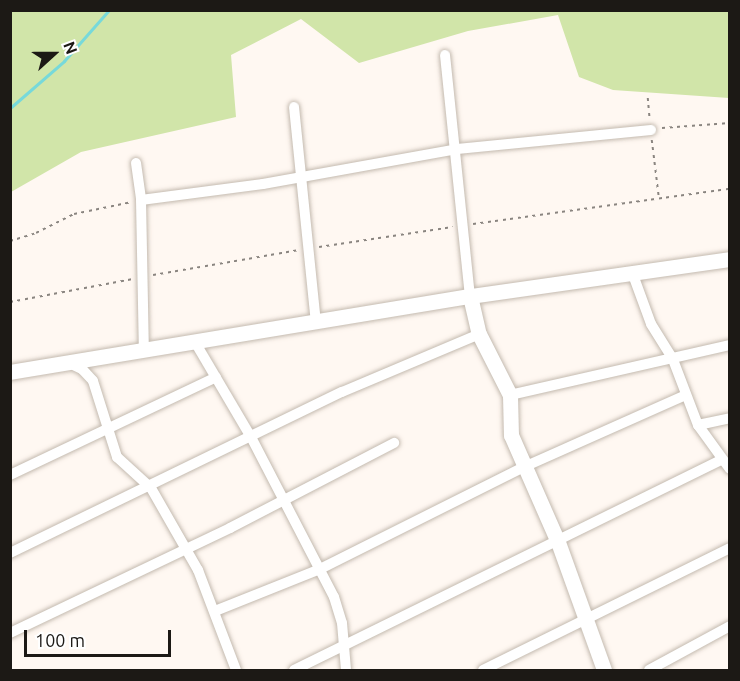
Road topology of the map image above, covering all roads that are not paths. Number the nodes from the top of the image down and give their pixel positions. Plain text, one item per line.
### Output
1 (445, 55) dead end
2 (294, 107) dead end
3 (651, 130) road end
4 (457, 149) junction
5 (136, 163) dead end
6 (299, 177) junction
7 (141, 200) junction
8 (729, 259) edge
9 (632, 272) junction
10 (470, 296) junction
11 (316, 324) junction
12 (479, 334) junction
13 (195, 342) junction
14 (729, 345) edge
15 (144, 350) junction
16 (672, 357) junction
17 (68, 362) junction
18 (10, 372) edge
19 (216, 377) junction
20 (510, 395) junction
21 (686, 395) junction
22 (729, 418) edge
23 (698, 425) junction
24 (106, 431) junction
25 (251, 437) junction
26 (394, 443) dead end
27 (722, 459) junction
28 (524, 467) junction
29 (729, 469) edge
30 (10, 475) edge
31 (151, 488) junction
32 (282, 500) junction
33 (558, 542) junction
34 (729, 548) edge
35 (186, 549) junction
36 (10, 553) edge
37 (320, 569) junction
38 (215, 611) junction
39 (583, 620) junction
40 (729, 626) edge
41 (10, 633) edge
42 (343, 647) junction
43 (236, 670) edge
44 (294, 670) edge
45 (346, 670) edge
46 (483, 670) edge
47 (604, 670) edge
48 (649, 670) edge

1 - 4 street
2 - 6 street
3 - 4 street
4 - 6 street
4 - 10 street
5 - 7 street
6 - 7 street
6 - 11 street
7 - 15 street
8 - 9 street
9 - 10 street
9 - 16 street
10 - 11 street
10 - 12 street
11 - 13 street
12 - 20 street
12 - 25 street
13 - 15 street
13 - 19 street
14 - 16 street
15 - 17 street
16 - 20 street
16 - 21 street
17 - 18 street
17 - 24 street
19 - 24 street
19 - 25 street
20 - 28 street
21 - 23 street
21 - 28 street
22 - 23 street
23 - 27 street
24 - 30 street
24 - 31 street
25 - 31 street
25 - 32 street
26 - 32 street
27 - 29 street
27 - 33 street
28 - 33 street
28 - 37 street
31 - 35 street
31 - 36 street
32 - 35 street
32 - 37 street
33 - 39 street
33 - 42 street
34 - 39 street
35 - 38 street
35 - 41 street
37 - 38 street
37 - 42 street
38 - 43 street
39 - 46 street
39 - 47 street
40 - 48 street
42 - 44 street
42 - 45 street

